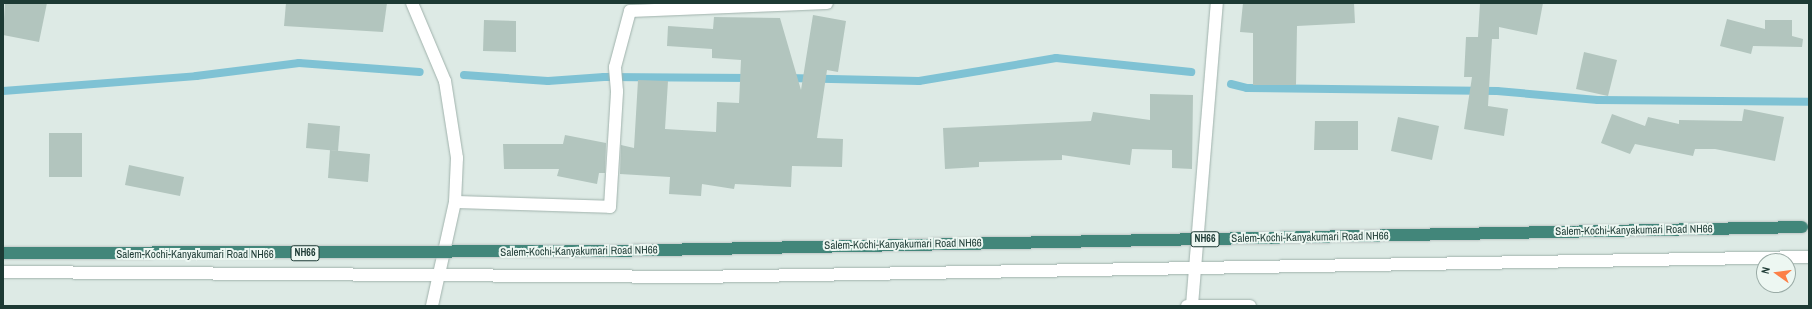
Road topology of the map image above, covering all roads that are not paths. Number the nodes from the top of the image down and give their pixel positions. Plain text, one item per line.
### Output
1 (412, 3) edge
2 (827, 3) edge
3 (1217, 3) edge
4 (455, 202) junction
5 (1802, 226) dead end
6 (3, 253) edge
7 (1809, 257) edge
8 (1195, 268) junction
9 (3, 272) edge
10 (438, 277) junction
11 (1189, 305) edge
12 (432, 306) edge
13 (1250, 306) edge

1 - 4 main road
2 - 4 main road
3 - 8 main road
4 - 10 main road
5 - 6 highway, Salem-Kochi-Kanyakumari Road NH66 / NH66, bridge
7 - 8 main road
8 - 10 main road
8 - 11 main road
9 - 10 main road
10 - 12 main road
11 - 13 main road

